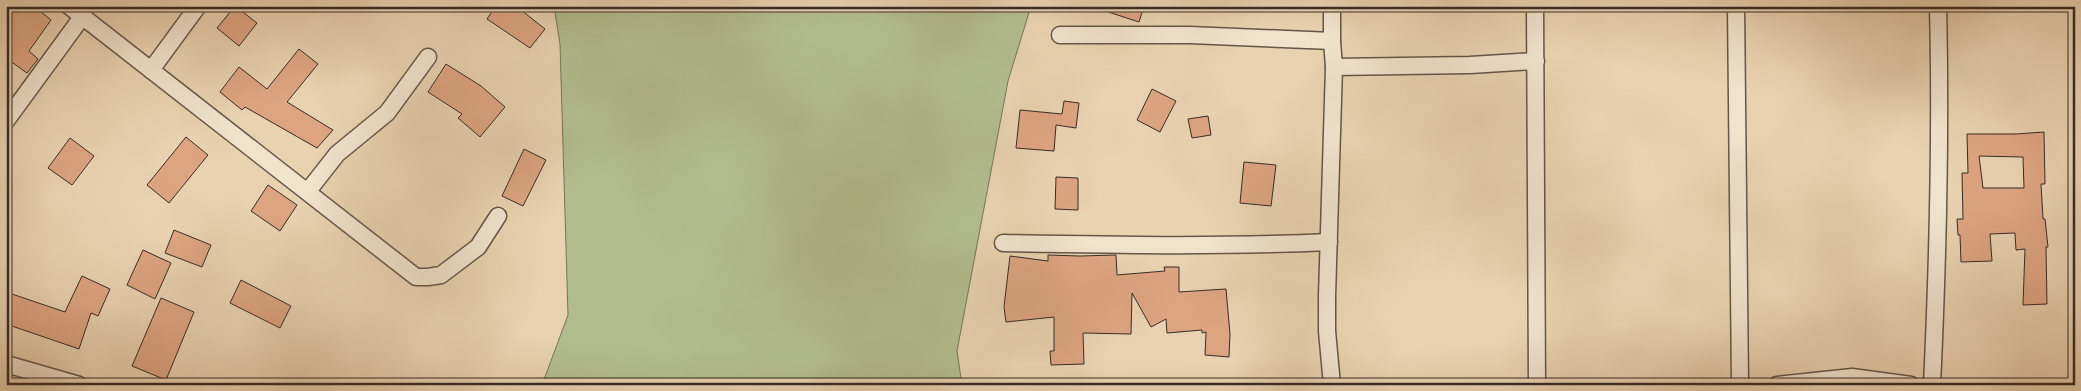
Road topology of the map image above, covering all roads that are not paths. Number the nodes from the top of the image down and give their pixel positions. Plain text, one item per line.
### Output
1 (69, 6) edge
2 (198, 6) edge
3 (1332, 6) edge
4 (1535, 6) edge
5 (1736, 6) edge
6 (1938, 6) edge
7 (82, 17) junction
8 (1060, 35) dead end
9 (1332, 41) junction
10 (428, 57) dead end
11 (1536, 61) junction
12 (1334, 67) junction
13 (151, 70) junction
14 (6, 121) edge
15 (308, 191) junction
16 (498, 216) dead end
17 (1328, 242) junction
18 (1003, 243) dead end
19 (6, 364) edge
20 (79, 385) edge
21 (1332, 385) edge
22 (1537, 385) edge
23 (1740, 385) edge
24 (1777, 385) edge
25 (1911, 385) edge
26 (1932, 385) edge

1 - 7 street
2 - 13 street
3 - 9 street
4 - 11 street
5 - 23 street
6 - 26 street
7 - 13 street
7 - 14 street
8 - 9 street
9 - 12 street
10 - 15 street
11 - 12 street
11 - 22 street
12 - 17 street
13 - 15 street
15 - 16 street
17 - 18 street
17 - 21 street
19 - 20 street
24 - 25 street

